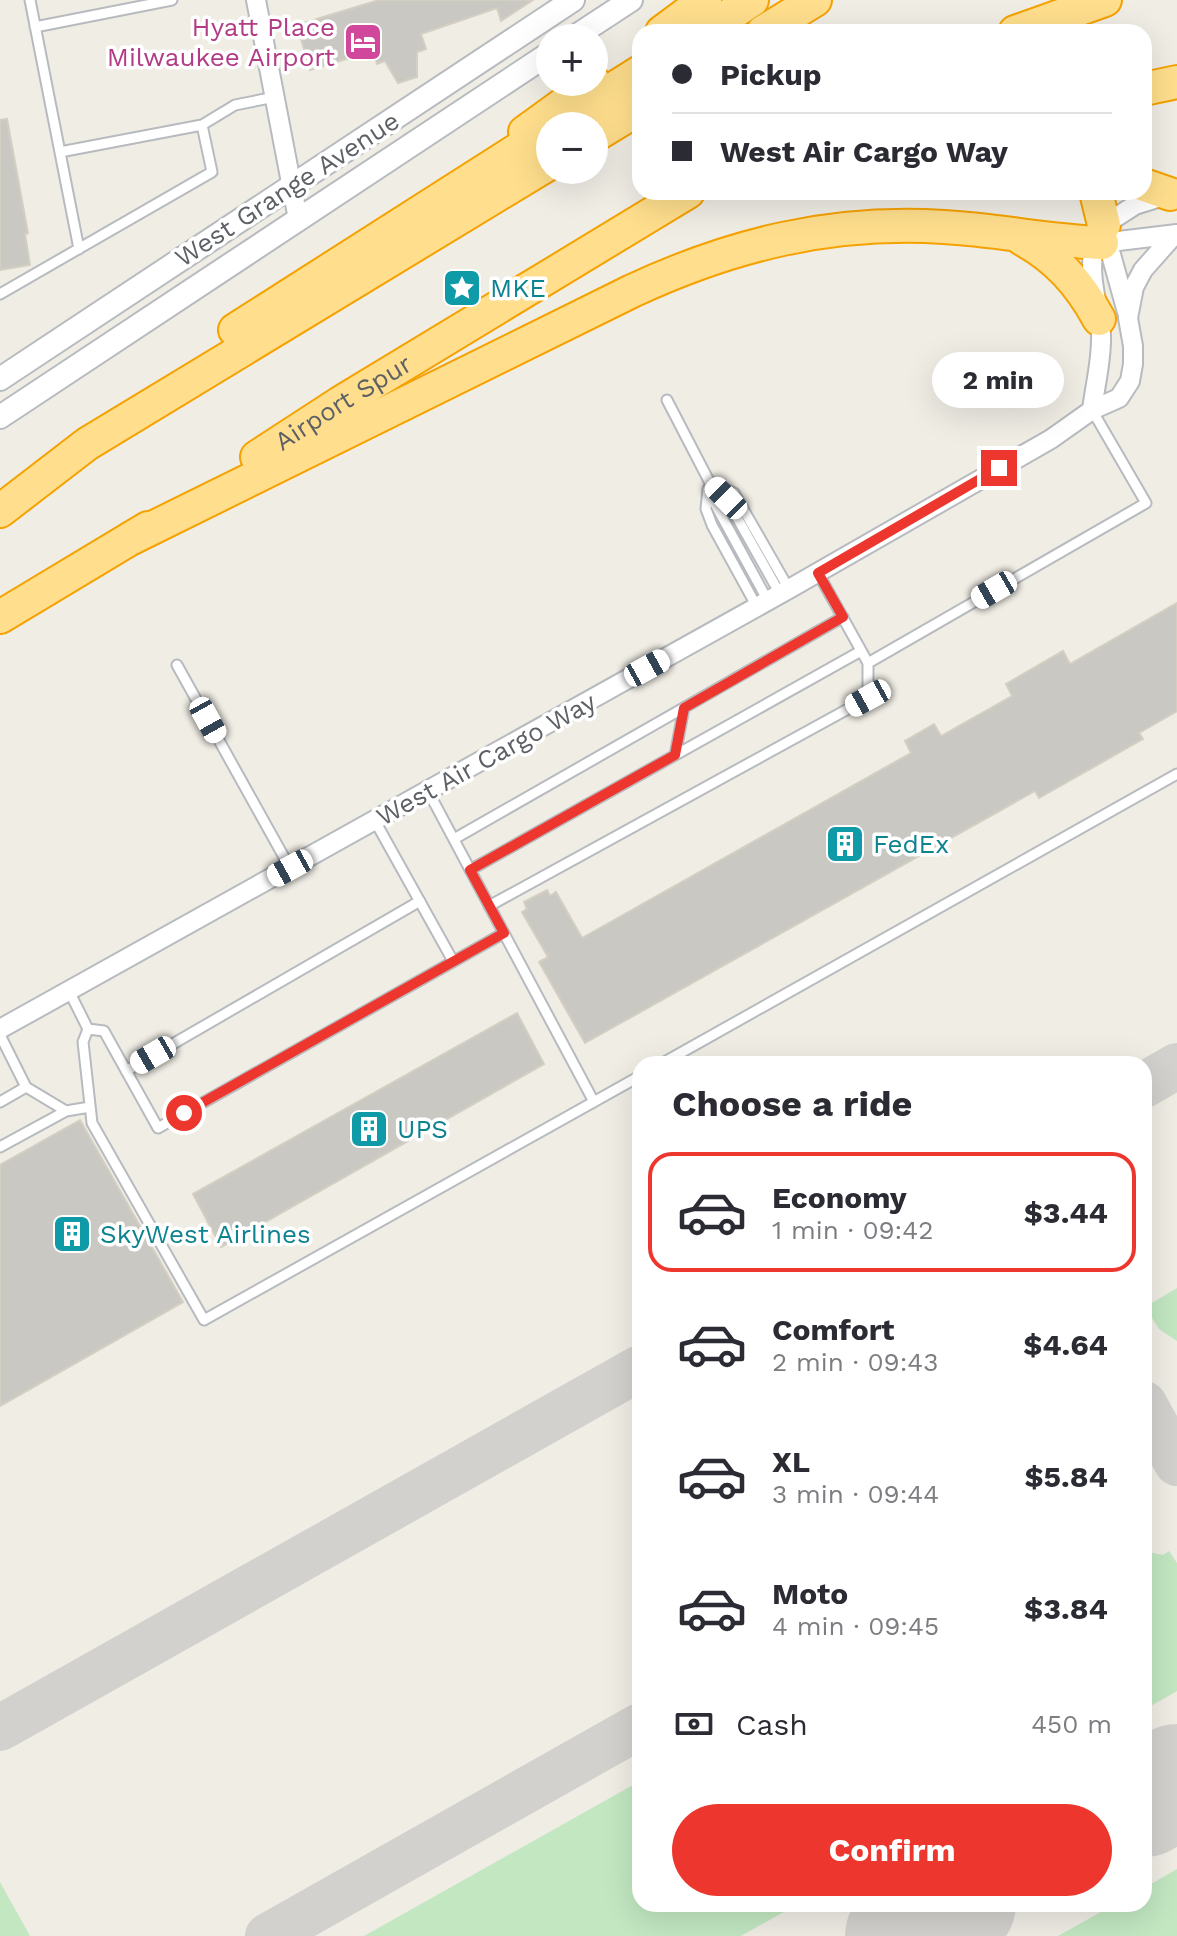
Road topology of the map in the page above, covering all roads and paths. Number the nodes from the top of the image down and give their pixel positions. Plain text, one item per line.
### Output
1 (30, 0) edge
2 (172, 0) edge
3 (256, 0) edge
4 (573, 0) edge
5 (631, 0) edge
6 (705, 0) edge
7 (752, 0) edge
8 (815, 0) edge
9 (1105, 0) edge
10 (594, 24) edge
11 (673, 24) edge
12 (716, 24) edge
13 (776, 24) edge
14 (1038, 24) edge
15 (35, 27) junction
16 (632, 54) edge
17 (536, 62) edge
18 (608, 72) edge
19 (632, 77) edge
20 (1177, 82) edge
21 (1152, 87) edge
22 (575, 96) edge
23 (275, 97) junction
24 (576, 112) edge
25 (632, 113) edge
26 (202, 125) junction
27 (608, 127) edge
28 (536, 137) edge
29 (60, 152) junction
30 (536, 171) edge
31 (477, 174) junction
32 (292, 186) junction
33 (675, 200) edge
34 (1097, 200) edge
35 (1145, 200) edge
36 (298, 219) junction
37 (1011, 234) junction
38 (1103, 234) junction
39 (1176, 234) edge
40 (79, 249) junction
41 (180, 259) junction
42 (197, 286) junction
43 (0, 294) edge
44 (1114, 319) junction
45 (0, 379) edge
46 (667, 400) dead end
47 (1092, 410) junction
48 (0, 417) edge
49 (87, 444) junction
50 (709, 481) junction
51 (0, 511) edge
52 (132, 538) junction
53 (818, 573) junction
54 (773, 598) junction
55 (0, 617) edge
56 (843, 617) junction
57 (861, 651) junction
58 (868, 663) junction
59 (177, 665) dead end
60 (684, 708) junction
61 (675, 755) junction
62 (1177, 774) edge
63 (428, 791) junction
64 (375, 821) junction
65 (454, 839) junction
66 (290, 868) junction
67 (470, 870) junction
68 (420, 901) junction
69 (489, 906) junction
70 (504, 933) junction
71 (453, 961) junction
72 (69, 991) junction
73 (88, 1029) junction
74 (0, 1032) edge
75 (675, 1056) edge
76 (126, 1071) junction
77 (632, 1081) edge
78 (26, 1087) junction
79 (0, 1102) edge
80 (594, 1102) junction
81 (90, 1107) junction
82 (66, 1111) junction
83 (0, 1147) edge

1 - 15 lane
2 - 15 lane
3 - 23 street
4 - 32 street, West Grange Avenue
5 - 10 street
6 - 11 highway
7 - 12 highway
8 - 13 highway
9 - 14 highway
15 - 29 lane
16 - 18 highway
17 - 36 street, West Grange Avenue
19 - 24 highway
20 - 21 highway
22 - 31 highway
23 - 26 lane
23 - 32 street
25 - 27 highway
26 - 29 lane
26 - 40 lane
28 - 31 highway
29 - 40 lane
30 - 49 highway
31 - 49 highway
32 - 36 street
32 - 41 street, West Grange Avenue
33 - 52 highway, Airport Spur
34 - 38 highway
35 - 38 street
36 - 42 street, West Grange Avenue
37 - 38 highway
37 - 44 highway
37 - 52 highway
38 - 39 street
38 - 44 street
38 - 44 street, West Air Cargo Way
39 - 44 street, West Air Cargo Way
40 - 43 lane
41 - 42 street
41 - 45 street, West Grange Avenue
42 - 48 street, West Grange Avenue
44 - 47 street, West Air Cargo Way
44 - 47 street, West Air Cargo Way
46 - 50 lane
47 - 53 street, West Air Cargo Way
47 - 58 lane
49 - 51 highway
50 - 54 lane
50 - 54 lane
52 - 55 highway, Airport Spur
53 - 54 street, West Air Cargo Way
53 - 56 lane
54 - 63 street, West Air Cargo Way
56 - 57 lane
56 - 60 lane
57 - 58 lane
57 - 61 lane
58 - 69 lane
59 - 66 lane
60 - 61 lane
60 - 65 lane
61 - 67 lane
62 - 75 lane
63 - 64 street, West Air Cargo Way
63 - 65 lane
64 - 66 street, West Air Cargo Way
64 - 68 lane
65 - 67 lane
66 - 72 street, West Air Cargo Way
67 - 69 lane
68 - 71 lane
68 - 76 lane
69 - 70 lane
70 - 71 lane
70 - 80 lane
71 - 76 lane
72 - 73 lane
72 - 74 street, West Air Cargo Way
73 - 76 lane
73 - 81 lane
74 - 78 lane
77 - 80 lane
78 - 79 lane
78 - 82 lane
80 - 81 lane
81 - 82 lane
82 - 83 lane

